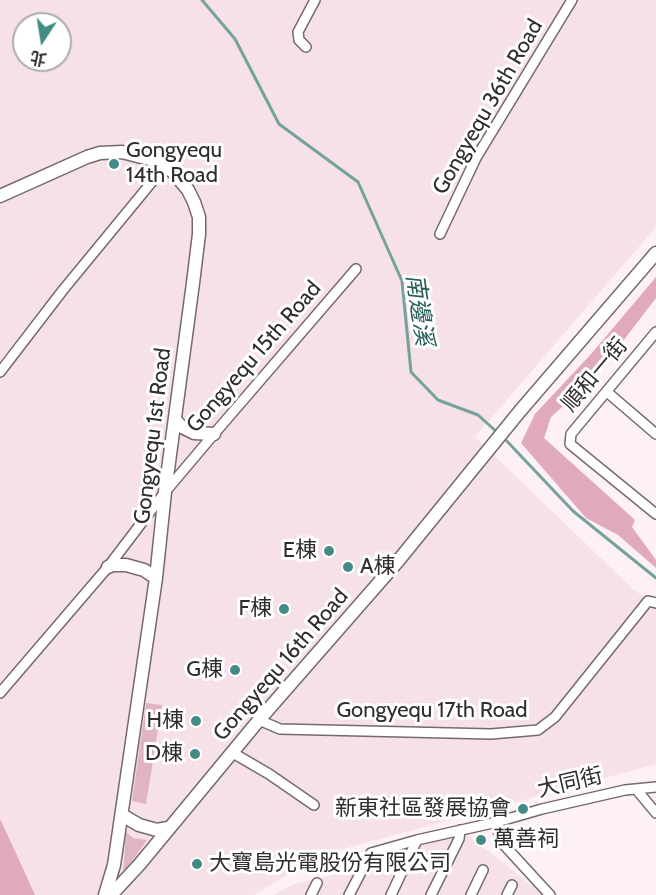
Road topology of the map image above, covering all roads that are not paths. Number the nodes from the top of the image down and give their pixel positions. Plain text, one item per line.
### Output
1 (315, 0) edge
2 (572, 0) edge
3 (306, 47) dead end
4 (165, 166) junction
5 (0, 196) edge
6 (440, 234) dead end
7 (656, 253) edge
8 (356, 269) dead end
9 (656, 333) edge
10 (0, 372) edge
11 (607, 392) junction
12 (175, 420) junction
13 (214, 434) junction
14 (656, 434) edge
15 (165, 492) junction
16 (656, 514) edge
17 (108, 567) junction
18 (156, 578) junction
19 (656, 603) edge
20 (0, 693) edge
21 (259, 720) junction
22 (233, 753) junction
23 (656, 787) edge
24 (636, 789) junction
25 (314, 805) dead end
26 (656, 813) edge
27 (122, 815) junction
28 (497, 822) junction
29 (168, 828) junction
30 (460, 830) junction
31 (417, 840) junction
32 (483, 870) dead end
33 (316, 883) dead end
34 (512, 885) dead end
35 (105, 895) edge
36 (111, 895) edge
37 (311, 895) edge
38 (349, 895) edge
39 (392, 895) edge
40 (431, 895) edge
41 (471, 895) edge
42 (507, 895) edge
43 (550, 895) edge

1 - 3 street
2 - 6 street, Gongyequ 36th Road
4 - 5 street, Gongyequ 1st Road
4 - 10 street
4 - 12 street, Gongyequ 1st Road
7 - 21 street, Gongyequ 16th Road
8 - 13 street, Gongyequ 15th Road
9 - 11 street, 順和一街
11 - 14 street
11 - 16 street, 順和一街
12 - 13 street
12 - 15 street, Gongyequ 1st Road
13 - 15 street, Gongyequ 15th Road
15 - 17 street, Gongyequ 15th Road
15 - 18 street, Gongyequ 1st Road
17 - 18 street
17 - 20 street, Gongyequ 15th Road
18 - 27 street, Gongyequ 1st Road
19 - 21 street, Gongyequ 17th Road
21 - 22 street, Gongyequ 16th Road
22 - 25 street
22 - 29 street, Gongyequ 16th Road
23 - 24 street, 大同街
24 - 26 street
24 - 28 street, 大同街
27 - 29 street
27 - 35 street, Gongyequ 1st Road
28 - 30 street, 大同街
28 - 43 street
29 - 36 street, Gongyequ 16th Road
30 - 31 street, 大同街
30 - 40 street
31 - 38 street, 大同街
31 - 39 street
32 - 41 street
33 - 37 street
34 - 42 street

